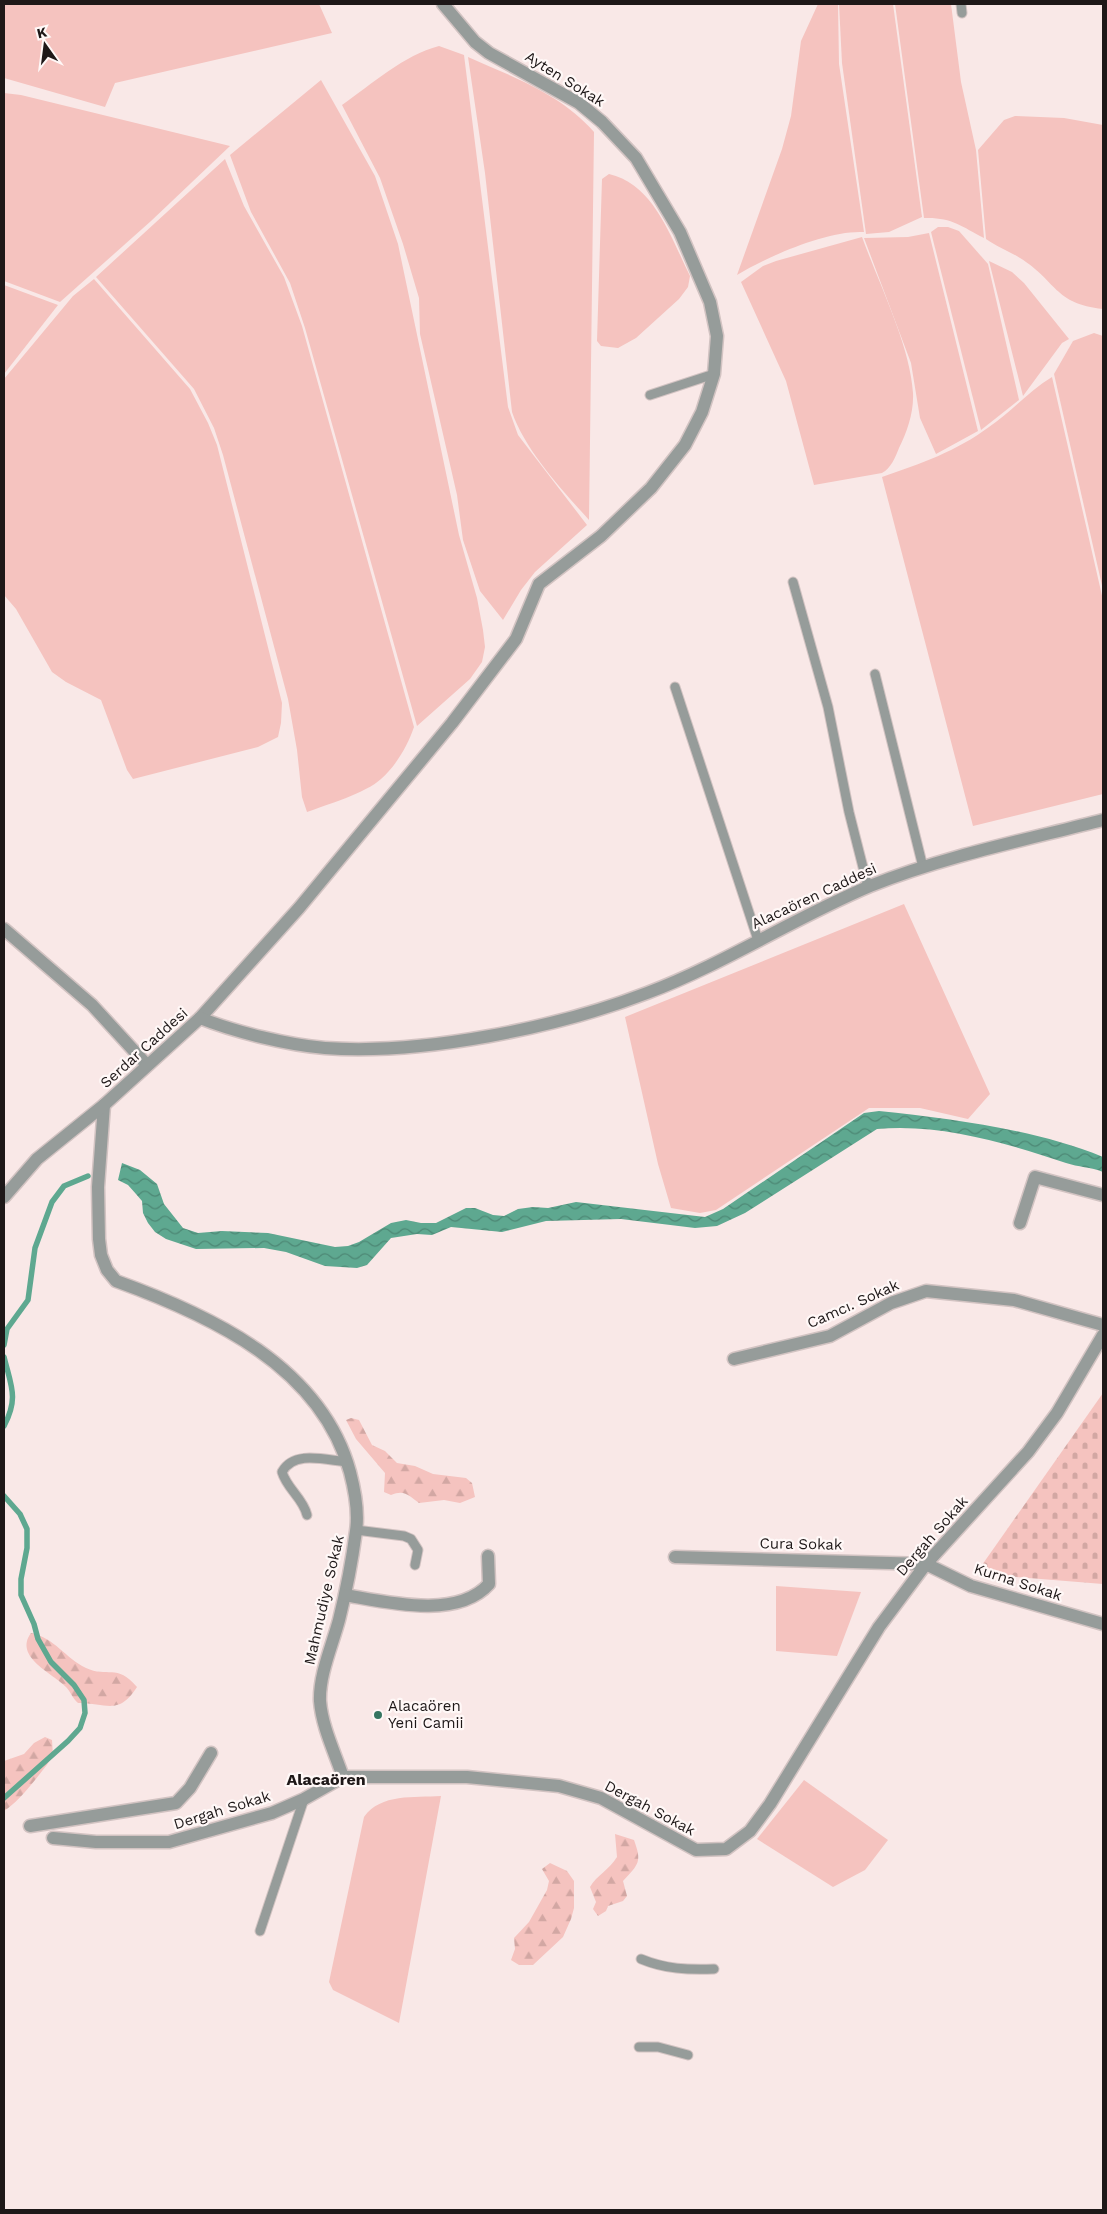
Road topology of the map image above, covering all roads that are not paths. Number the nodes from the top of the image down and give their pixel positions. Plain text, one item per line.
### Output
1 (444, 4) edge
2 (714, 374) junction
3 (650, 394) dead end
4 (793, 582) dead end
5 (875, 674) dead end
6 (675, 687) dead end
7 (1103, 820) edge
8 (923, 867) junction
9 (868, 887) junction
10 (4, 929) edge
11 (758, 940) junction
12 (200, 1018) junction
13 (546, 1024) joint
14 (147, 1065) junction
15 (104, 1105) junction
16 (1103, 1195) edge
17 (4, 1196) edge
18 (1020, 1223) dead end
19 (1103, 1325) edge
20 (1103, 1335) edge
21 (734, 1359) dead end
22 (347, 1462) junction
23 (306, 1515) dead end
24 (356, 1530) junction
25 (488, 1556) dead end
26 (675, 1557) dead end
27 (926, 1564) junction
28 (415, 1565) dead end
29 (344, 1595) junction
30 (1103, 1624) edge
31 (211, 1754) dead end
32 (343, 1777) junction
33 (304, 1799) junction
34 (30, 1826) dead end
35 (53, 1838) dead end
36 (260, 1931) dead end
37 (642, 1959) dead end
38 (714, 1969) dead end
39 (639, 2047) dead end
40 (688, 2055) dead end

1 - 2 street, Ayten Sokak
2 - 3 lane
2 - 12 street, Ayten Sokak
4 - 9 lane
5 - 8 lane
6 - 11 lane
7 - 8 street, Alacaören Caddesi
8 - 9 street, Alacaören Caddesi
9 - 11 street, Alacaören Caddesi
10 - 14 street
11 - 13 street, Alacaören Caddesi
12 - 13 street, Serdar Caddesi
12 - 14 street, Serdar Caddesi
14 - 15 street, Serdar Caddesi
15 - 17 street, Serdar Caddesi
15 - 22 street, Mahmudiye Sokak
16 - 18 street
19 - 21 street, Camcı. Sokak
20 - 27 street, Dergah Sokak
22 - 23 lane
22 - 24 street, Mahmudiye Sokak
24 - 28 lane
24 - 29 street, Mahmudiye Sokak
25 - 29 street
26 - 27 street, Cura Sokak
27 - 30 street, Kurna Sokak
27 - 32 street, Dergah Sokak
29 - 32 street, Mahmudiye Sokak
31 - 34 street
32 - 33 street, Dergah Sokak
33 - 35 street, Dergah Sokak
33 - 36 lane
37 - 38 lane
39 - 40 lane

